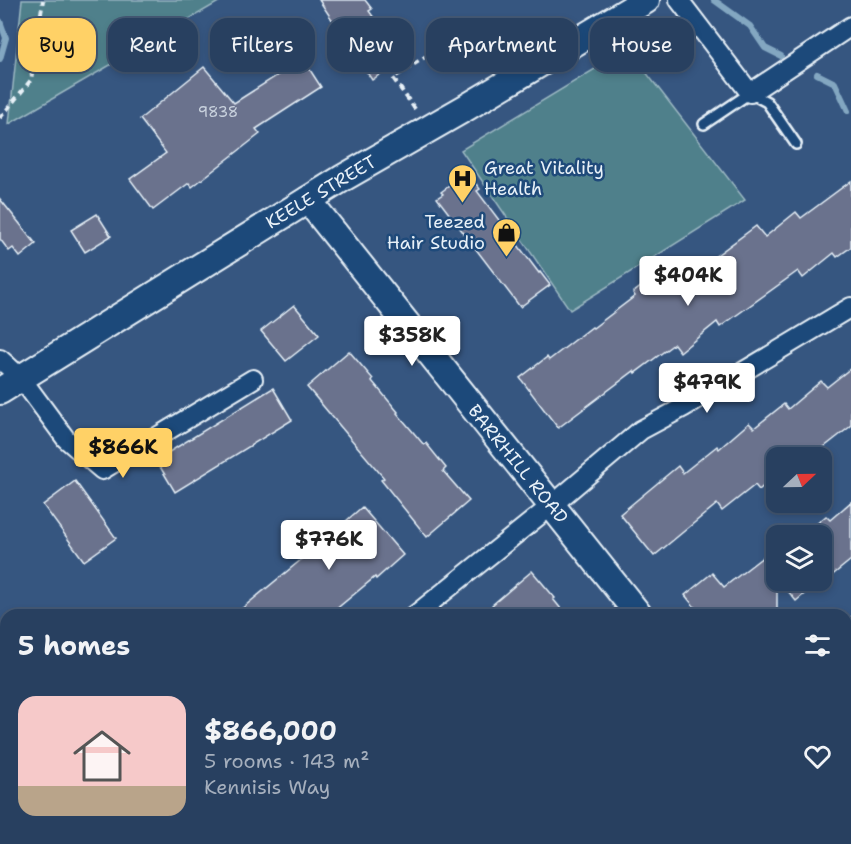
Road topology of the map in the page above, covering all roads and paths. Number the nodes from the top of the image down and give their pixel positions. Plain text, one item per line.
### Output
1 (43, 0) edge
2 (646, 0) edge
3 (679, 0) edge
4 (851, 26) edge
5 (426, 56) edge
6 (750, 93) junction
7 (415, 109) dead end
8 (0, 118) edge
9 (705, 124) dead end
10 (796, 144) dead end
11 (308, 200) junction
12 (851, 307) edge
13 (0, 359) edge
14 (253, 379) dead end
15 (10, 384) edge
16 (551, 506) junction
17 (422, 609) edge
18 (634, 609) edge

1 - 8 path
2 - 11 main road, KEELE STREET
3 - 6 street
4 - 6 street
5 - 7 path
6 - 9 lane
6 - 10 lane
11 - 15 main road, KEELE STREET
11 - 16 main road, BARRHILL ROAD
12 - 16 street
13 - 15 street
14 - 15 street
16 - 17 street
16 - 18 main road, BARRHILL ROAD

